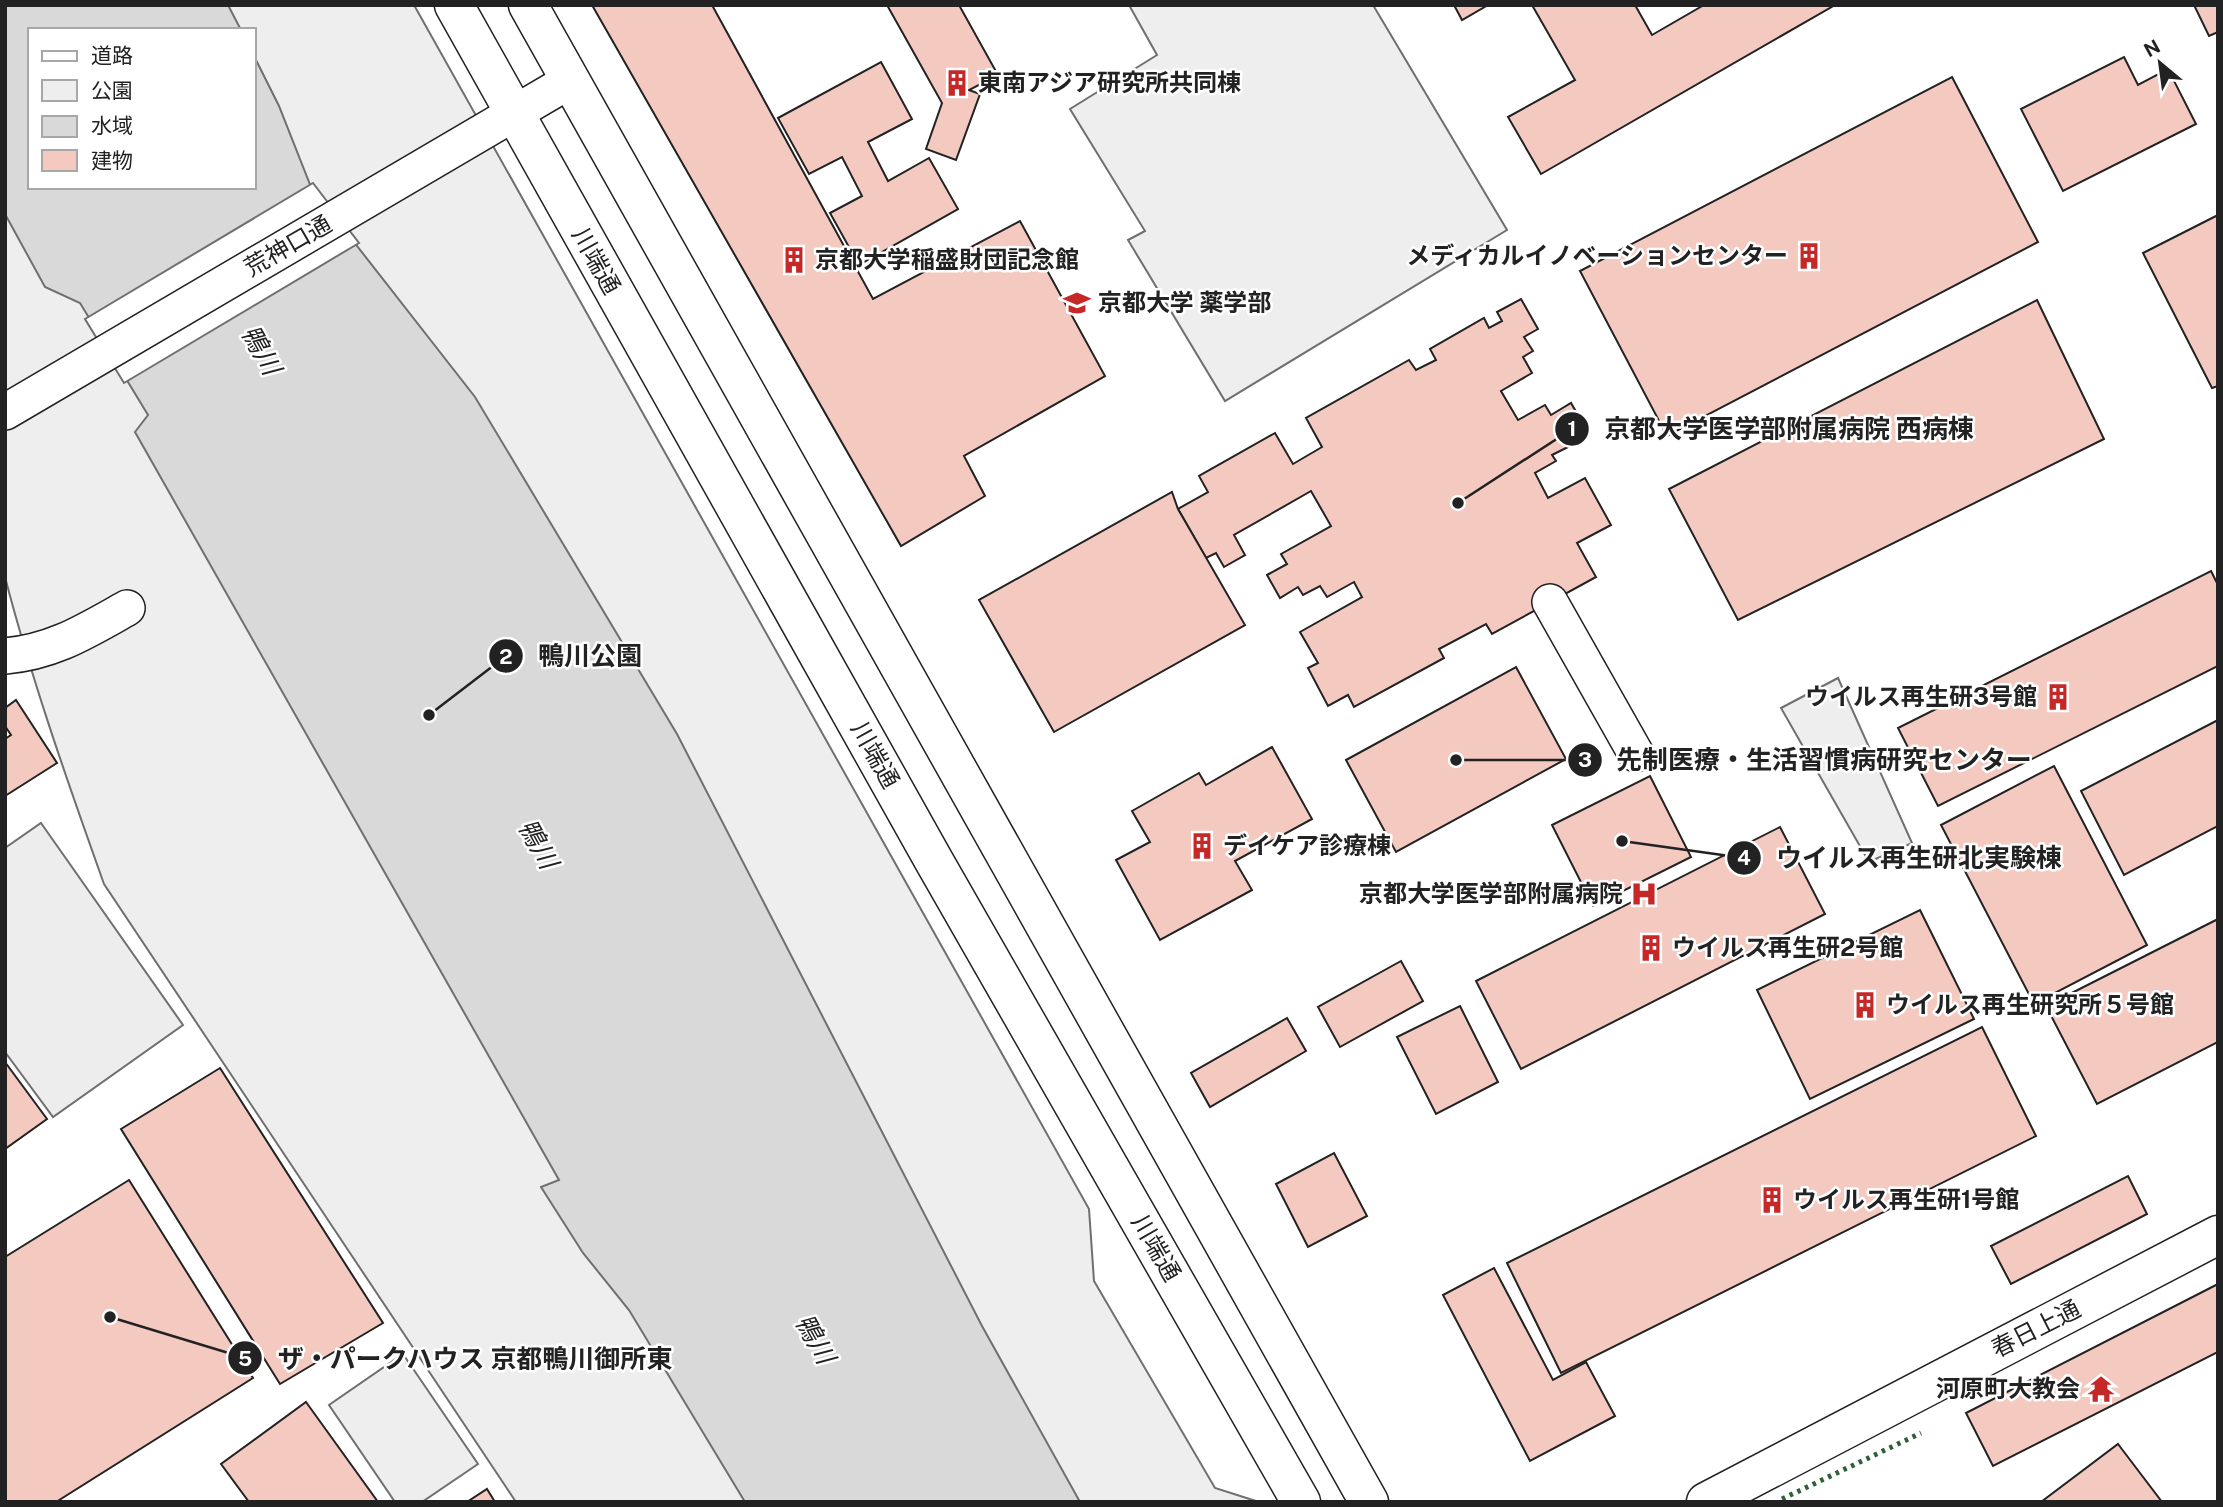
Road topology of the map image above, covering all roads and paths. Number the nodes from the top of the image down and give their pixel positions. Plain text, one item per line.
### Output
1 (454, 5) edge
2 (528, 5) edge
3 (571, 80) junction
4 (515, 114) junction
5 (5, 412) edge
6 (1550, 601) dead end
7 (127, 608) dead end
8 (5, 656) edge
9 (1636, 754) dead end
10 (2218, 1235) edge
11 (1301, 1502) edge
12 (1369, 1502) edge
13 (1706, 1502) edge

1 - 4 street, 川端通
2 - 3 street
3 - 4 street, 荒神口通
3 - 12 street
4 - 5 street, 荒神口通
4 - 11 street, 川端通
6 - 9 street
7 - 8 street
10 - 13 street, 春日上通

